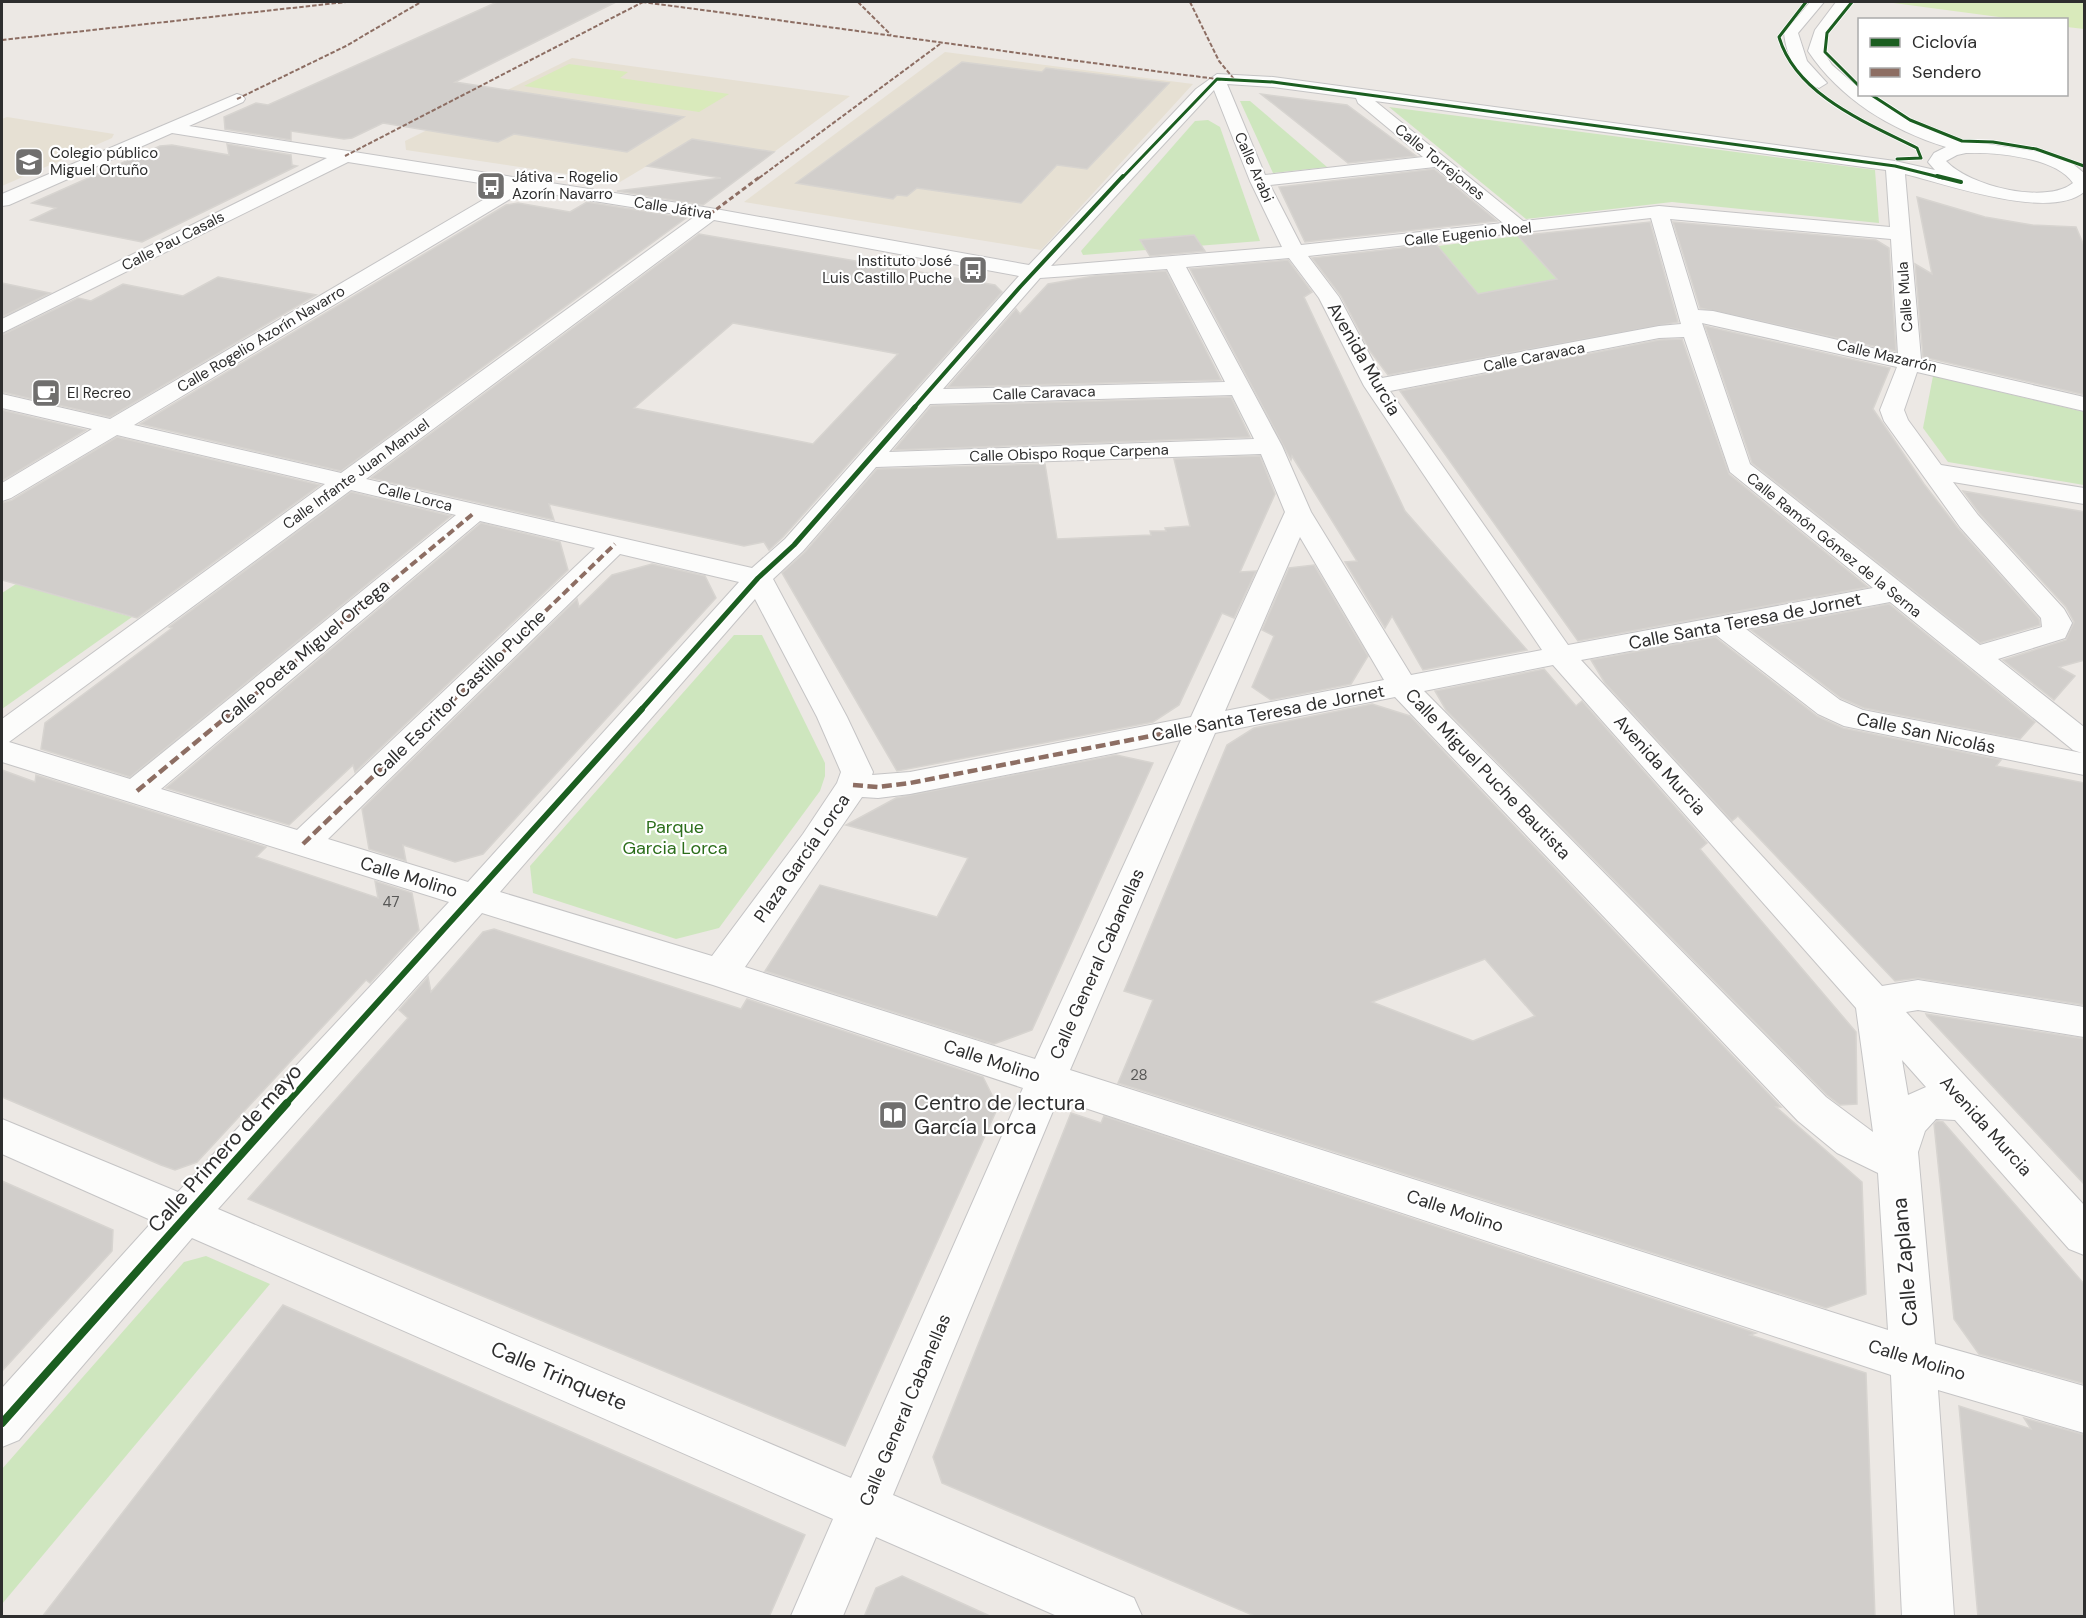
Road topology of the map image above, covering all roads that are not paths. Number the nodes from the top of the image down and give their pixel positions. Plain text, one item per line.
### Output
1 (1816, 2) edge
2 (1843, 2) edge
3 (1217, 79) junction
4 (1365, 95) junction
5 (1858, 96) edge
6 (1858, 96) edge
7 (237, 99) dead end
8 (170, 128) junction
9 (1969, 148) junction
10 (345, 156) junction
11 (1940, 158) junction
12 (1439, 161) junction
13 (1895, 166) junction
14 (1259, 182) junction
15 (1961, 182) junction
16 (521, 184) junction
17 (2056, 196) junction
18 (2, 201) edge
19 (2079, 210) dead end
20 (1659, 212) junction
21 (710, 214) junction
22 (1520, 228) junction
23 (1901, 234) junction
24 (1294, 252) junction
25 (1174, 262) junction
26 (1034, 272) junction
27 (1691, 323) junction
28 (2, 327) edge
29 (1910, 361) junction
30 (1375, 386) junction
31 (1239, 388) junction
32 (922, 397) junction
33 (2, 401) edge
34 (2085, 404) edge
35 (113, 427) junction
36 (1270, 446) junction
37 (868, 460) junction
38 (1933, 471) junction
39 (347, 480) junction
40 (2, 493) edge
41 (2085, 496) edge
42 (1298, 512) junction
43 (474, 513) junction
44 (615, 544) junction
45 (758, 578) junction
46 (1894, 593) junction
47 (1723, 626) junction
48 (1560, 655) junction
49 (1974, 656) junction
50 (1403, 687) junction
51 (1202, 726) junction
52 (2, 734) edge
53 (2085, 743) edge
54 (2, 751) edge
55 (2085, 764) edge
56 (853, 785) junction
57 (136, 791) junction
58 (303, 844) junction
59 (475, 897) junction
60 (720, 973) junction
61 (1874, 1002) junction
62 (2085, 1022) edge
63 (1047, 1078) junction
64 (1966, 1105) junction
65 (2, 1136) edge
66 (1897, 1157) junction
67 (185, 1215) junction
68 (2085, 1235) edge
69 (1913, 1360) junction
70 (2085, 1409) edge
71 (2, 1422) edge
72 (863, 1507) junction
73 (817, 1617) edge
74 (1116, 1617) edge
75 (1928, 1617) edge

1 - 11 street
2 - 6 street
3 - 4 street
3 - 14 street, Calle Arabi
3 - 26 street, Calle Primero de mayo
4 - 12 street, Calle Torrejones
4 - 13 street
5 - 9 street
7 - 8 street
8 - 10 street, Calle Játiva
8 - 18 street
9 - 11 street
9 - 17 street
10 - 16 street, Calle Játiva
10 - 28 street, Calle Pau Casals
11 - 13 street
11 - 15 street
12 - 14 street
12 - 22 street, Calle Torrejones
13 - 15 street
13 - 23 street, Calle Mula
14 - 24 street, Calle Arabi
15 - 17 street
16 - 21 street, Calle Játiva
16 - 35 street, Calle Rogelio Azorín Navarro
17 - 19 street
20 - 22 street, Calle Eugenio Noel
20 - 23 street, Calle Eugenio Noel
20 - 27 street, Calle Ramón Gómez de la Serna
21 - 26 street, Calle Játiva
21 - 39 street, Calle Infante Juan Manuel
22 - 24 street, Calle Eugenio Noel
23 - 29 street, Calle Mula
24 - 25 street, Calle Eugenio Noel
24 - 30 street, Avenida Murcia
25 - 26 street, Calle Eugenio Noel
25 - 31 street, Calle Miguel Puche Bautista
26 - 32 street, Calle Primero de mayo
27 - 29 street, Calle Mazarrón
27 - 30 street, Calle Caravaca
27 - 46 street, Calle Ramón Gómez de la Serna
29 - 34 street, Calle Mazarrón
29 - 38 street
30 - 48 street, Avenida Murcia
31 - 32 street, Calle Caravaca
31 - 36 street, Calle Miguel Puche Bautista
32 - 37 street, Calle Primero de mayo
33 - 35 street, Calle Lorca
35 - 39 street, Calle Lorca
35 - 40 street, Calle Rogelio Azorín Navarro
36 - 37 street, Calle Obispo Roque Carpena
36 - 42 street, Calle Miguel Puche Bautista
37 - 45 street, Calle Primero de mayo
38 - 41 street
38 - 49 street
39 - 43 street, Calle Lorca
39 - 52 street, Calle Infante Juan Manuel
42 - 50 street, Calle Miguel Puche Bautista
42 - 51 street, Calle General Cabanellas
43 - 44 street, Calle Lorca
43 - 57 street, Calle Poeta Miguel Ortega
44 - 45 street, Calle Lorca
44 - 58 street, Calle Escritor Castillo Puche
45 - 56 street, Plaza García Lorca
45 - 59 street, Calle Primero de mayo
46 - 47 street, Calle Santa Teresa de Jornet
46 - 49 street, Calle Ramón Gómez de la Serna
47 - 48 street, Calle Santa Teresa de Jornet
47 - 55 street, Calle San Nicolás
48 - 50 street, Calle Santa Teresa de Jornet
48 - 61 street, Avenida Murcia
49 - 53 street, Calle Ramón Gómez de la Serna
50 - 51 street, Calle Santa Teresa de Jornet
50 - 66 street, Calle Miguel Puche Bautista
51 - 56 street, Calle Santa Teresa de Jornet
51 - 63 street, Calle General Cabanellas
54 - 57 street, Calle Molino
56 - 60 street, Plaza García Lorca
57 - 58 street, Calle Molino
58 - 59 street, Calle Molino
59 - 60 street, Calle Molino
59 - 67 street, Calle Primero de mayo
60 - 63 street, Calle Molino
61 - 62 street
61 - 64 street, Avenida Murcia
61 - 66 street
63 - 69 street, Calle Molino
63 - 72 street, Calle General Cabanellas
64 - 66 street, Calle Zaplana
64 - 68 street, Avenida Murcia
65 - 67 street, Calle Trinquete
66 - 69 street, Calle Zaplana
67 - 71 street, Calle Primero de mayo
67 - 72 street, Calle Trinquete
69 - 70 street, Calle Molino
69 - 75 street, Calle Zaplana
72 - 73 street, Calle General Cabanellas
72 - 74 street, Calle Trinquete

